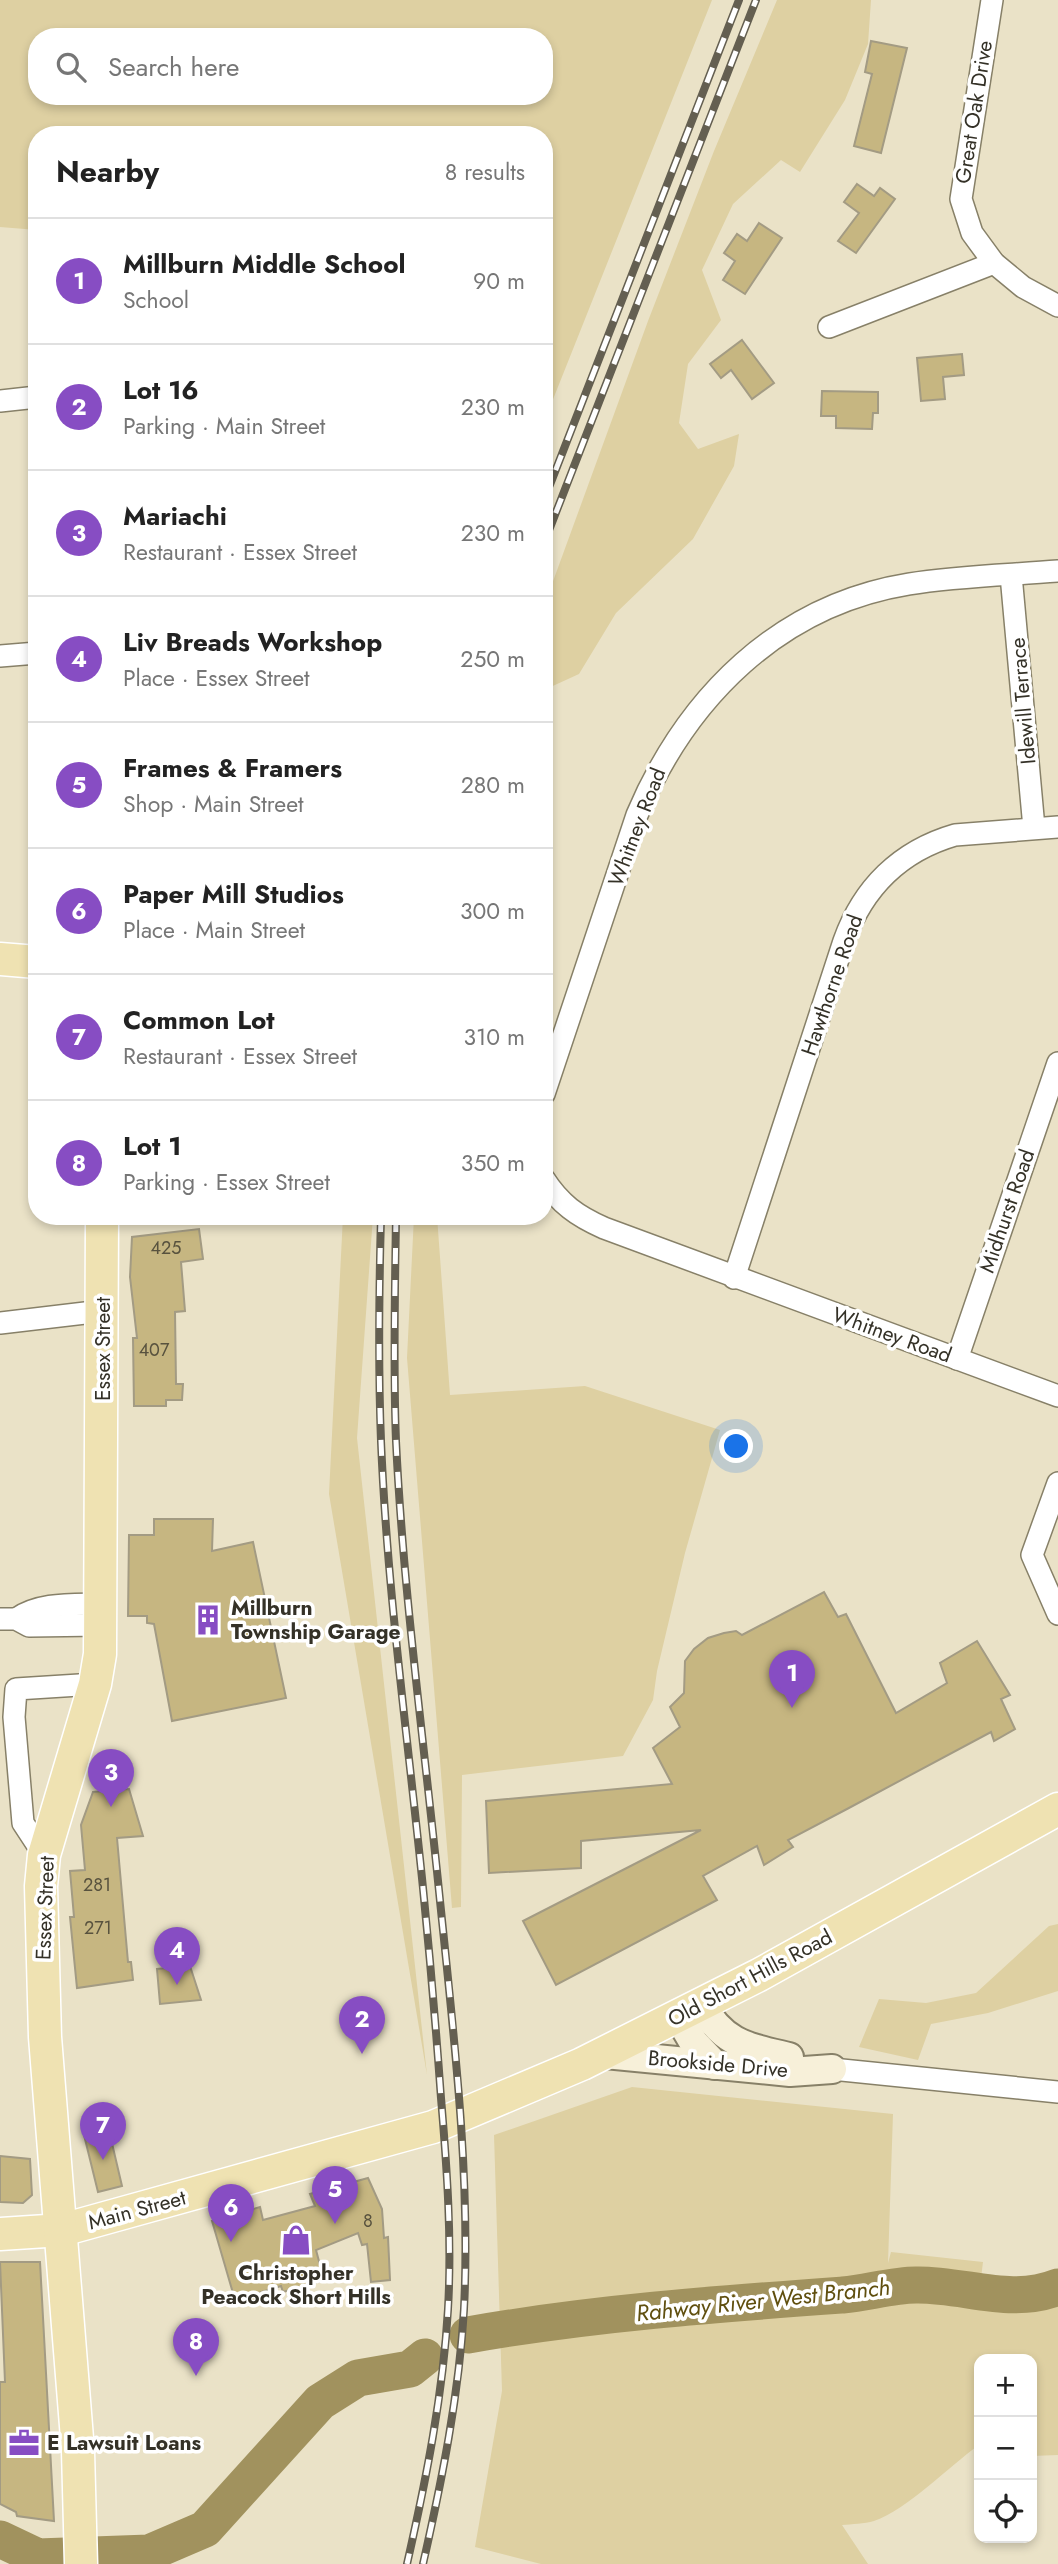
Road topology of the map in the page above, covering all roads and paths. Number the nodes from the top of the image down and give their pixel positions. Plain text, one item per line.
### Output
1 (992, 0) edge
2 (994, 263) junction
3 (1058, 306) edge
4 (829, 327) dead end
5 (28, 398) edge
6 (0, 401) edge
7 (1058, 571) edge
8 (1011, 575) junction
9 (28, 654) edge
10 (0, 656) edge
11 (1058, 827) edge
12 (1034, 828) junction
13 (28, 950) edge
14 (0, 958) edge
15 (28, 961) edge
16 (1058, 1063) edge
17 (553, 1067) edge
18 (553, 1193) edge
19 (102, 1225) edge
20 (734, 1278) junction
21 (102, 1311) junction
22 (0, 1323) edge
23 (957, 1359) junction
24 (1058, 1396) edge
25 (1058, 1483) edge
26 (1058, 1614) edge
27 (101, 1615) junction
28 (8, 1619) edge
29 (96, 1684) junction
30 (1058, 1808) edge
31 (44, 1855) junction
32 (689, 2010) junction
33 (605, 2054) junction
34 (715, 2064) junction
35 (832, 2069) junction
36 (1058, 2092) edge
37 (433, 2127) joint
38 (62, 2230) junction
39 (0, 2234) edge
40 (81, 2564) edge

1 - 2 street, Great Oak Drive
2 - 3 street, Great Oak Drive
2 - 4 street
5 - 6 street
7 - 8 street, Whitney Road
8 - 12 street, Idewill Terrace
8 - 17 street, Whitney Road
9 - 10 street
11 - 12 street, Hawthorne Road
12 - 20 street, Hawthorne Road
13 - 14 street
14 - 15 main road
16 - 23 street, Midhurst Road
18 - 20 street, Whitney Road
19 - 21 main road, Essex Street
20 - 23 street, Whitney Road
21 - 22 street
21 - 27 main road, Essex Street
23 - 24 street, Whitney Road
25 - 26 street
27 - 28 street
27 - 29 main road, Essex Street
29 - 31 main road, Essex Street
29 - 31 street
30 - 32 main road, Old Short Hills Road
31 - 38 main road, Essex Street
32 - 33 main road, Old Short Hills Road
32 - 34 main road
32 - 35 main road, Brookside Drive
33 - 34 main road, Brookside Drive
33 - 37 main road, Old Short Hills Road
34 - 35 main road, Brookside Drive
35 - 36 street, Brookside Drive
37 - 38 main road, Main Street
38 - 39 main road, Main Street
38 - 40 main road, Essex Street

